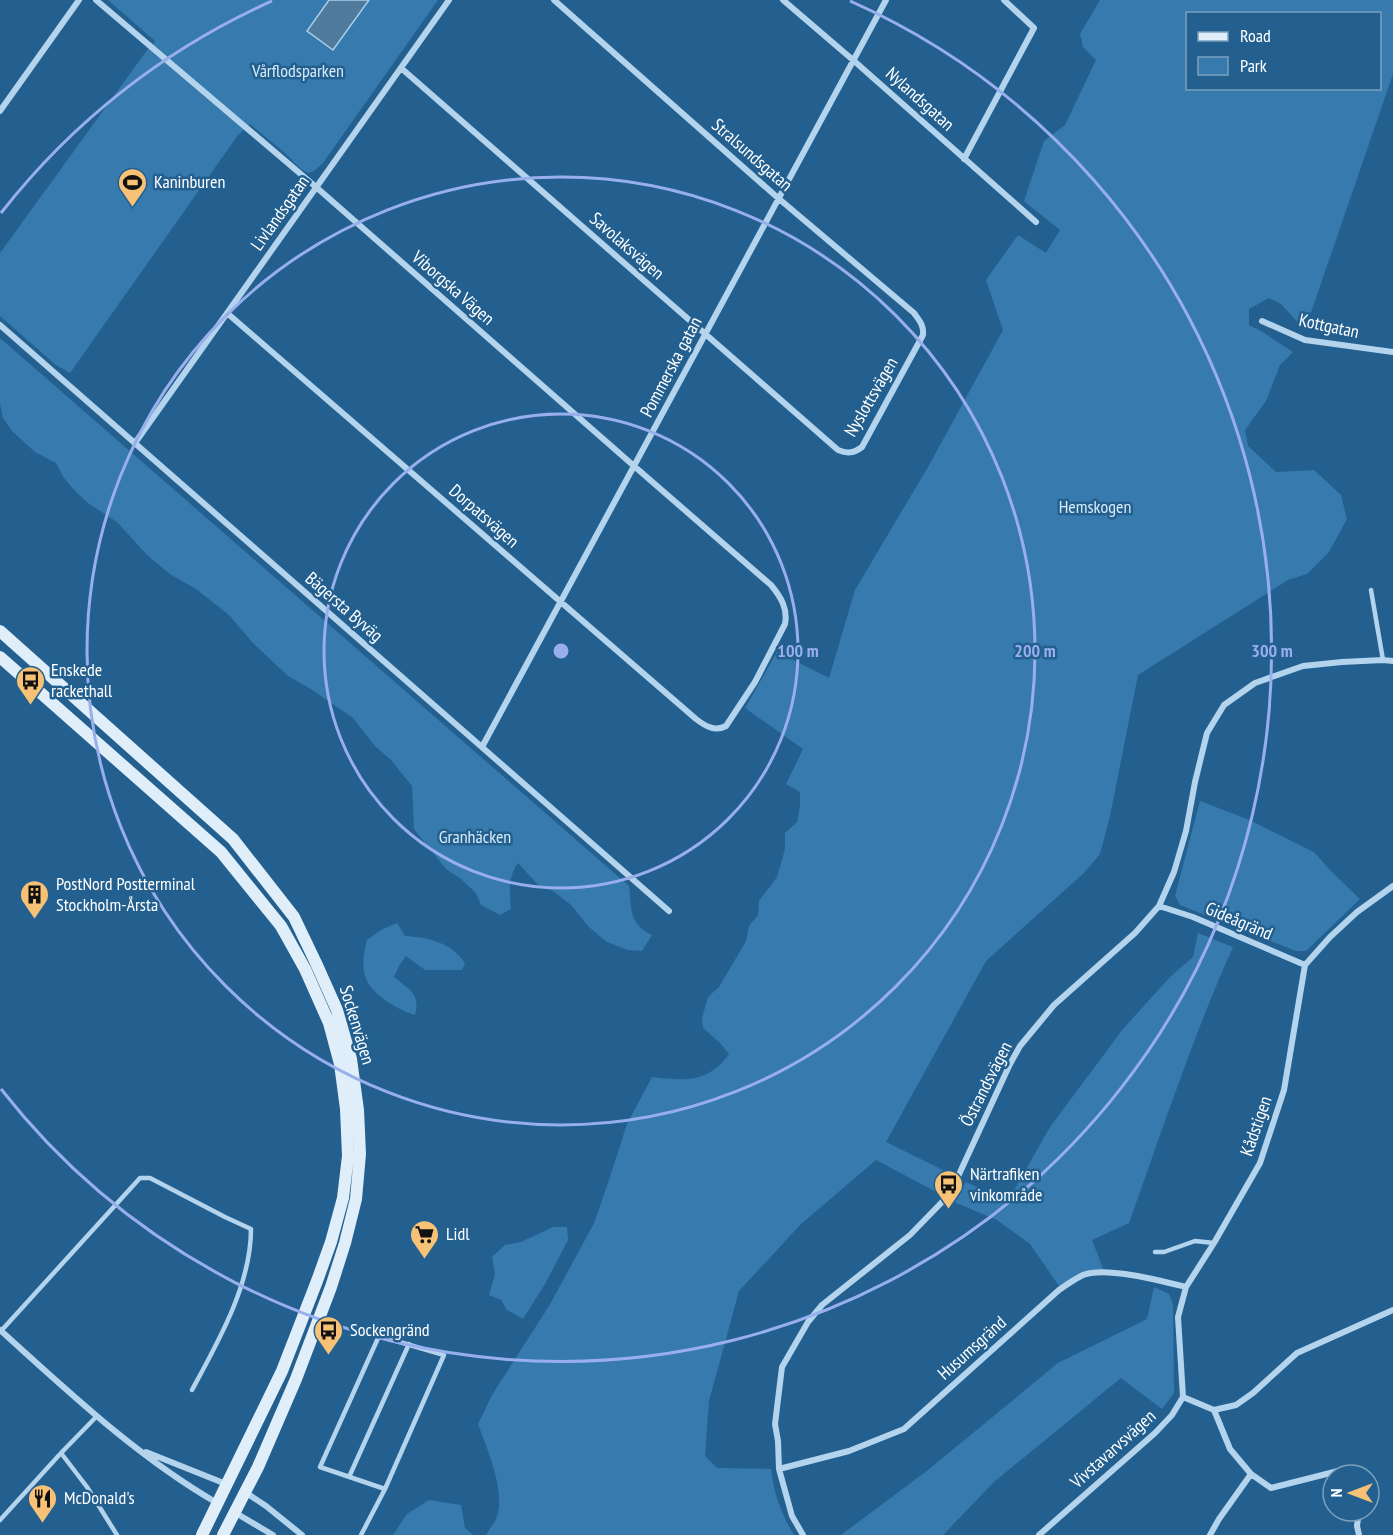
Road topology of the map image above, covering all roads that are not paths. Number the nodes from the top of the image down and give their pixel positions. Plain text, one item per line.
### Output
1 (79, 0) edge
2 (96, 0) edge
3 (449, 0) edge
4 (554, 0) edge
5 (783, 0) edge
6 (886, 0) edge
7 (1004, 0) edge
8 (853, 60) junction
9 (401, 68) junction
10 (0, 111) edge
11 (964, 159) junction
12 (316, 187) junction
13 (778, 198) junction
14 (1036, 222) dead end
15 (227, 313) junction
16 (1262, 321) dead end
17 (0, 325) edge
18 (705, 334) junction
19 (923, 335) joint
20 (1393, 352) edge
21 (135, 443) junction
22 (834, 446) joint
23 (634, 466) junction
24 (1371, 590) dead end
25 (560, 602) junction
26 (0, 631) edge
27 (0, 657) edge
28 (1383, 660) junction
29 (1393, 661) edge
30 (726, 726) joint
31 (482, 747) junction
32 (1393, 886) edge
33 (1160, 906) junction
34 (669, 911) dead end
35 (1305, 965) junction
36 (1214, 1243) junction
37 (1155, 1252) dead end
38 (1186, 1287) junction
39 (1393, 1310) edge
40 (1, 1331) edge
41 (409, 1344) junction
42 (192, 1390) dead end
43 (1183, 1397) junction
44 (1214, 1410) junction
45 (96, 1417) junction
46 (134, 1447) junction
47 (61, 1453) junction
48 (779, 1469) junction
49 (1251, 1474) junction
50 (1321, 1475) edge
51 (349, 1477) junction
52 (226, 1484) junction
53 (385, 1489) junction
54 (245, 1492) junction
55 (217, 1503) junction
56 (234, 1511) junction
57 (0, 1520) edge
58 (258, 1525) junction
59 (117, 1535) edge
60 (202, 1535) edge
61 (223, 1535) edge
62 (264, 1535) edge
63 (273, 1535) edge
64 (302, 1535) edge
65 (362, 1535) edge
66 (802, 1535) edge
67 (1039, 1535) edge
68 (1210, 1535) edge

1 - 10 street
2 - 12 street, Viborgska Vägen
3 - 9 street, Livlandsgatan
4 - 13 street, Stralsundsgatan
5 - 8 street, Nylandsgatan
6 - 8 street, Pommerska gatan
7 - 11 street
8 - 11 street, Nylandsgatan
8 - 13 street, Pommerska gatan
9 - 12 street, Livlandsgatan
9 - 18 street, Savolaksvägen
11 - 14 street, Nylandsgatan
12 - 15 street, Livlandsgatan
12 - 23 street, Viborgska Vägen
13 - 18 street, Pommerska gatan
13 - 19 street, Stralsundsgatan
15 - 21 street, Livlandsgatan
15 - 25 street, Dorpatsvägen
16 - 20 street, Kottgatan
17 - 21 street, Bägersta Byväg
18 - 22 street, Savolaksvägen
18 - 23 street, Pommerska gatan
19 - 22 street, Nyslottsvägen
21 - 31 street, Bägersta Byväg
23 - 25 street, Pommerska gatan
23 - 30 street, Viborgska Vägen
24 - 28 lane
25 - 30 street, Dorpatsvägen
25 - 31 street, Pommerska gatan
26 - 54 main road, Sockenvägen
27 - 52 main road, Sockenvägen
28 - 29 street, Östrandsvägen
28 - 33 street, Östrandsvägen
31 - 34 street, Bägersta Byväg
32 - 35 street
33 - 35 street, Gideågränd
33 - 48 street, Östrandsvägen
35 - 36 street, Kådstigen
36 - 37 lane
36 - 38 street, Kådstigen
38 - 43 street, Kådstigen
38 - 48 street, Husumsgränd
39 - 44 street
40 - 42 lane
40 - 45 street
41 - 51 lane
41 - 51 lane
41 - 53 lane
43 - 44 street
43 - 67 street, Vivstavarvsvägen
44 - 49 street
45 - 46 street
45 - 47 lane
46 - 52 street
46 - 55 street
47 - 57 lane
47 - 59 lane
48 - 66 street, Östrandsvägen
49 - 50 street
49 - 68 street
51 - 53 lane
52 - 54 main road
52 - 55 main road, Sockenvägen
53 - 65 lane
54 - 56 main road, Sockenvägen
54 - 64 street
55 - 56 main road
55 - 60 main road, Sockenvägen
56 - 58 street
56 - 61 main road, Sockenvägen
58 - 62 lane
58 - 63 street

